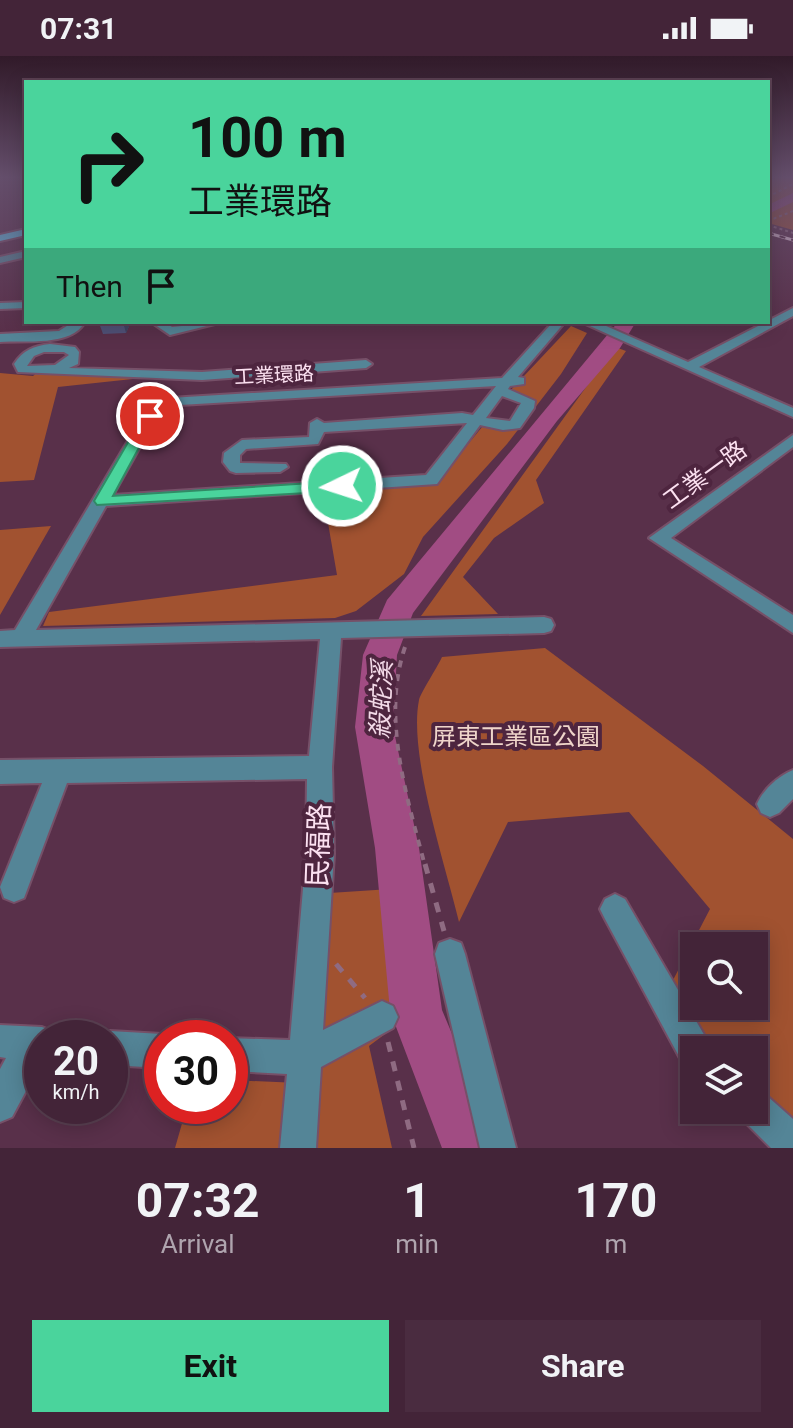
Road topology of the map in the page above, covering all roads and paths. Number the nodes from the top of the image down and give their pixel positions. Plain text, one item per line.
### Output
1 (24, 230) edge
2 (0, 236) edge
3 (24, 254) edge
4 (0, 260) edge
5 (24, 305) edge
6 (0, 306) edge
7 (793, 311) edge
8 (770, 323) edge
9 (62, 324) edge
10 (78, 324) edge
11 (160, 324) edge
12 (207, 324) edge
13 (557, 324) edge
14 (592, 324) edge
15 (769, 324) edge
16 (0, 328) edge
17 (0, 338) edge
18 (366, 364) dead end
19 (689, 367) junction
20 (284, 370) junction
21 (39, 371) dead end
22 (508, 385) junction
23 (285, 395) junction
24 (387, 395) dead end
25 (793, 413) edge
26 (478, 419) junction
27 (793, 440) edge
28 (281, 445) junction
29 (280, 467) junction
30 (280, 490) junction
31 (102, 501) junction
32 (544, 625) dead end
33 (793, 625) edge
34 (419, 629) junction
35 (344, 631) junction
36 (10, 638) edge
37 (320, 767) junction
38 (60, 769) junction
39 (0, 772) edge
40 (793, 782) edge
41 (770, 804) dead end
42 (14, 888) dead end
43 (615, 909) dead end
44 (450, 954) joint
45 (382, 1017) dead end
46 (686, 1036) edge
47 (24, 1043) edge
48 (248, 1055) edge
49 (304, 1058) junction
50 (0, 1105) edge
51 (768, 1120) edge
52 (793, 1144) edge
53 (298, 1148) edge
54 (498, 1148) edge

1 - 2 main road
3 - 4 street
5 - 6 street
7 - 8 street
9 - 16 street
10 - 17 street
11 - 12 street
13 - 22 street
14 - 19 street
15 - 19 street
18 - 20 street
19 - 25 street
20 - 21 street
20 - 23 street
22 - 23 street, 工業環路
22 - 26 street
22 - 26 street
23 - 24 street
23 - 31 street, 工業環路
26 - 28 street
26 - 30 street
27 - 33 street, 工業一路
28 - 29 street
28 - 29 street
29 - 30 street
30 - 31 street
31 - 36 street, 工業環路
32 - 34 street
34 - 35 street
34 - 44 path
35 - 36 street
35 - 37 street, 民福路
37 - 38 street
37 - 49 street, 民福路
38 - 39 street
38 - 42 street
40 - 41 street
43 - 46 street
44 - 54 street
45 - 49 street
47 - 50 street
48 - 49 street
49 - 53 street, 民福路
51 - 52 street

